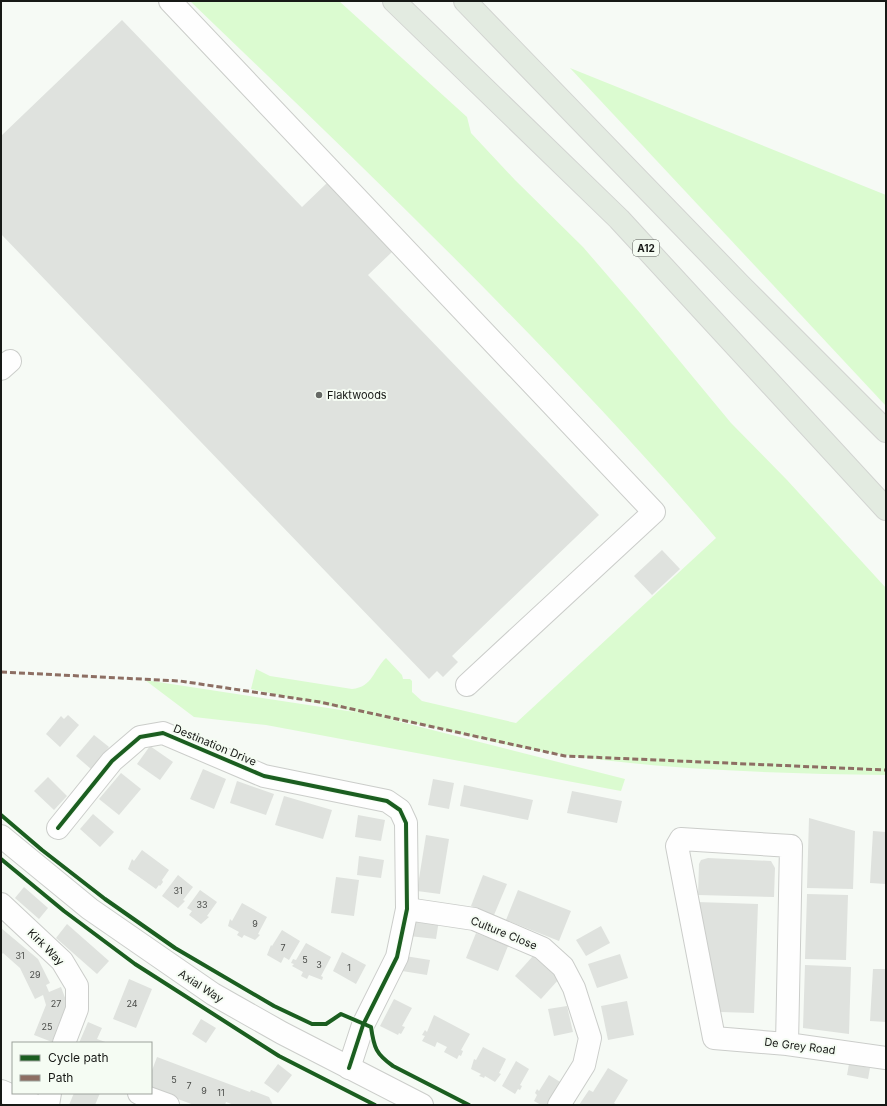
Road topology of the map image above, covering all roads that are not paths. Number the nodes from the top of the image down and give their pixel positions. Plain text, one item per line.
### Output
1 (170, 1) edge
2 (394, 1) edge
3 (465, 1) edge
4 (886, 431) edge
5 (886, 509) edge
6 (467, 685) dead end
7 (58, 828) dead end
8 (1, 836) edge
9 (1, 904) edge
10 (407, 909) junction
11 (64, 1042) edge
12 (787, 1044) junction
13 (886, 1058) edge
14 (349, 1068) junction
15 (1, 1092) edge
16 (50, 1094) edge
17 (141, 1094) edge
18 (34, 1105) edge
19 (48, 1105) edge
20 (168, 1105) edge
21 (422, 1105) edge
22 (560, 1105) edge

1 - 6 street
2 - 5 highway, A12
3 - 4 highway
7 - 10 street, Destination Drive
8 - 14 street, Axial Way
9 - 11 street, Kirk Way
10 - 14 street
10 - 22 street, Culture Close
12 - 12 street, De Grey Road
12 - 13 street, De Grey Road
14 - 21 street, Axial Way
15 - 18 street
16 - 19 street
17 - 20 street

